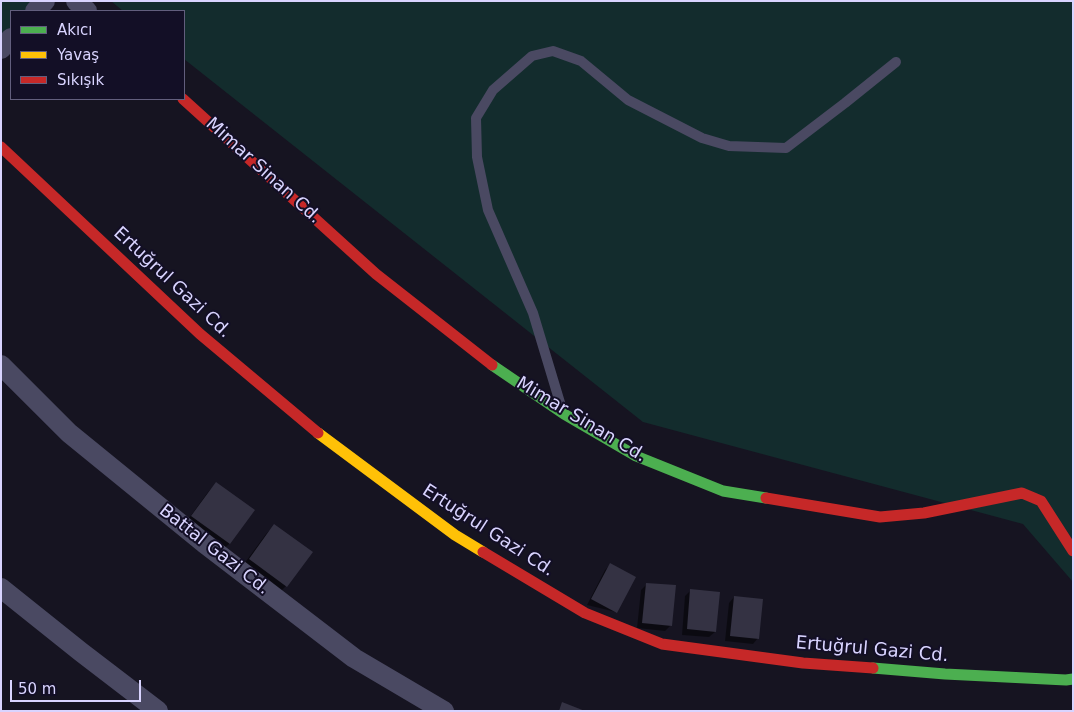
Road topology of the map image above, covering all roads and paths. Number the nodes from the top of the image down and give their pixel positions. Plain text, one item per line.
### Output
1 (45, 1) edge
2 (76, 1) edge
3 (36, 10) edge
4 (86, 10) edge
5 (10, 39) edge
6 (1, 48) edge
7 (896, 62) dead end
8 (184, 100) edge
9 (1, 147) edge
10 (1, 365) edge
11 (564, 414) junction
12 (1073, 551) edge
13 (1, 588) edge
14 (1073, 679) edge
15 (158, 711) edge
16 (444, 711) edge

1 - 3 street
2 - 4 street
5 - 6 street
7 - 11 lane
8 - 11 street, Mimar Sinan Cd.
9 - 14 street, Ertuğrul Gazi Cd.
10 - 16 street, Battal Gazi Cd.
11 - 12 street, Mimar Sinan Cd.
13 - 15 street

